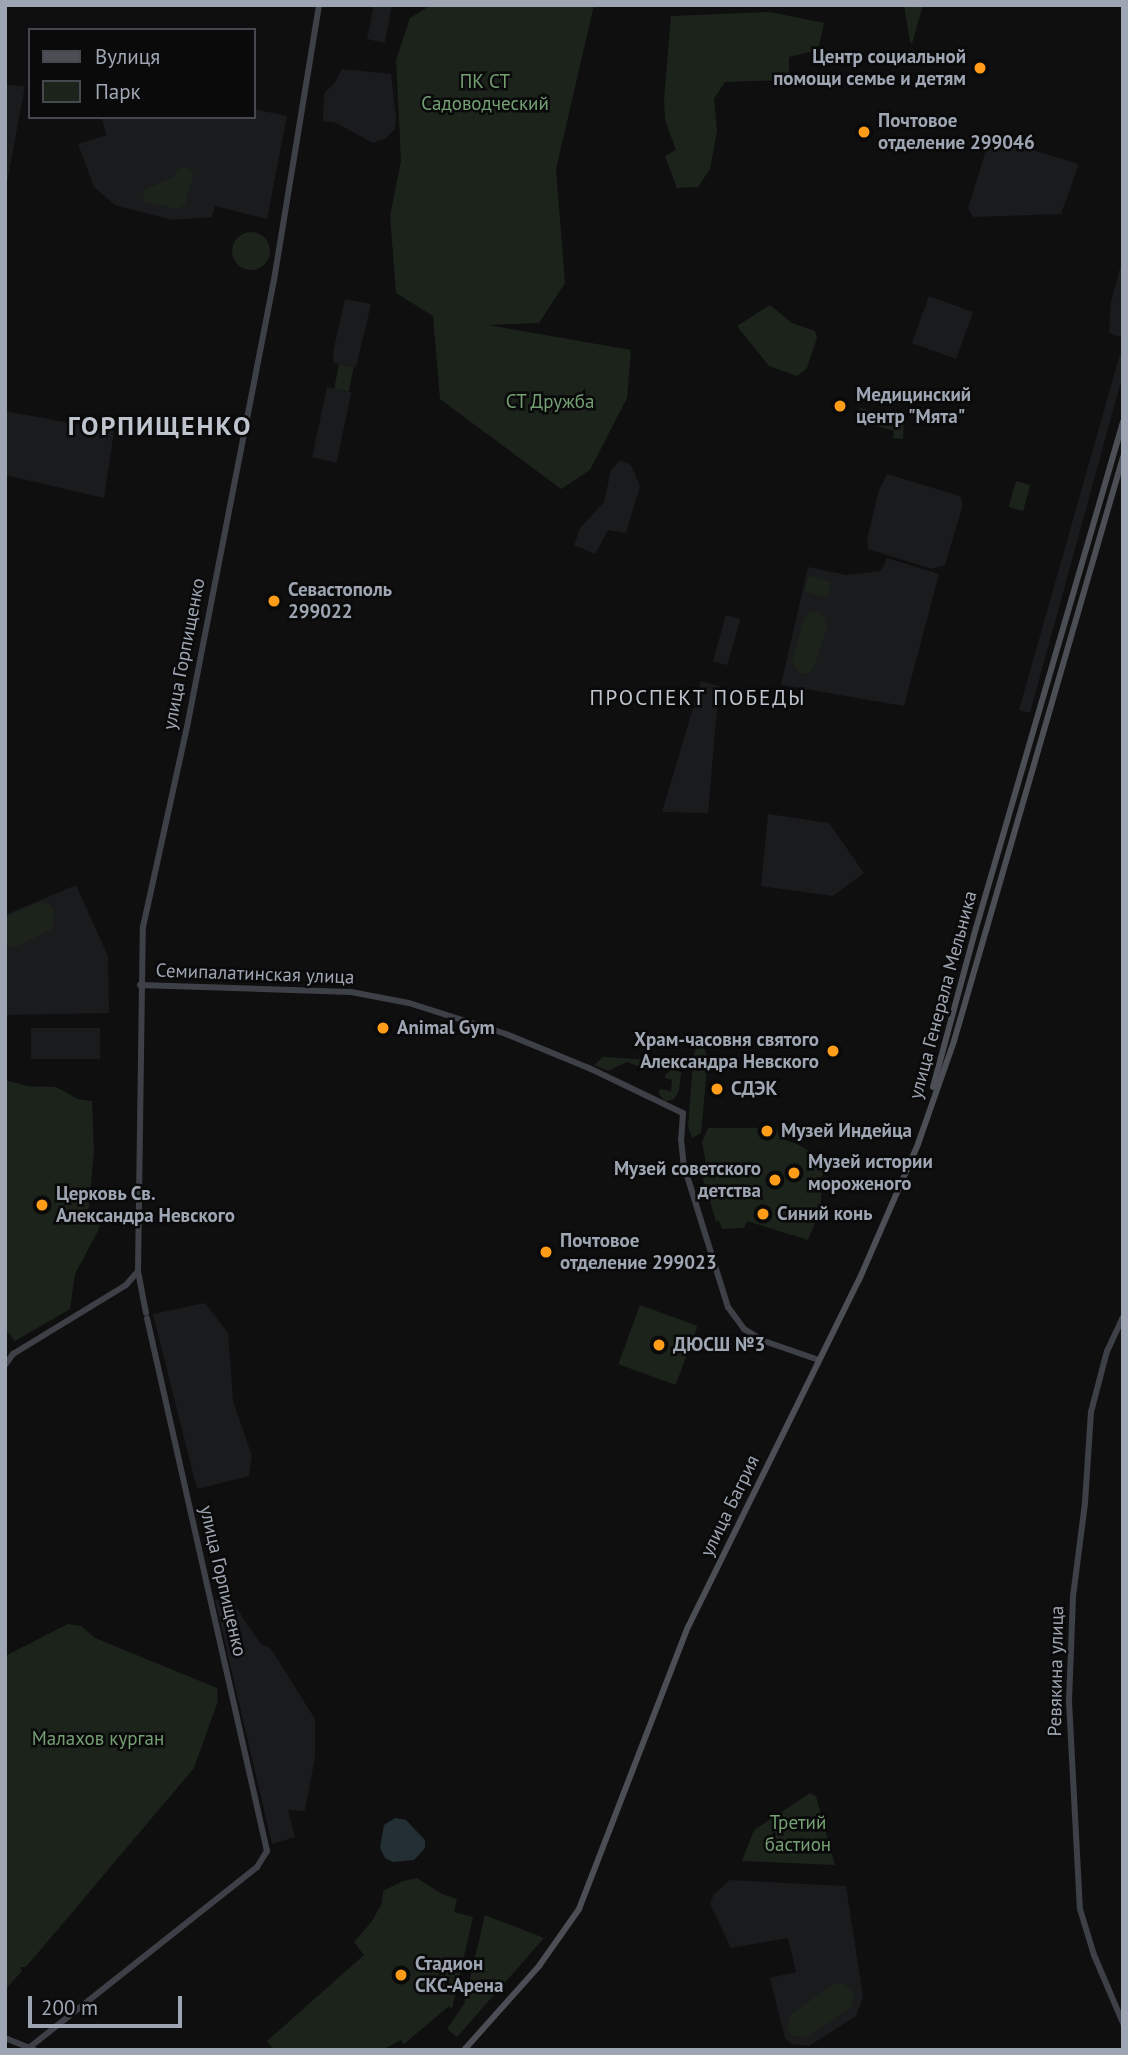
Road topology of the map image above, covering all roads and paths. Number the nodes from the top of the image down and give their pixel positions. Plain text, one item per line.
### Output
1 (319, 5) edge
2 (1123, 422) edge
3 (1123, 457) edge
4 (1013, 798) junction
5 (1022, 800) junction
6 (140, 985) junction
7 (927, 1116) junction
8 (138, 1271) junction
9 (126, 1285) junction
10 (142, 1293) junction
11 (1123, 1317) edge
12 (819, 1360) junction
13 (5, 1365) edge
14 (1123, 2023) edge
15 (5, 2038) edge
16 (33, 2049) edge
17 (464, 2050) edge

1 - 6 main road, улица Горпищенко
2 - 4 main road, улица Генерала Мельника
3 - 5 main road, улица Генерала Мельника
4 - 5 main road
4 - 7 main road, улица Генерала Мельника
5 - 7 main road, улица Генерала Мельника
6 - 8 main road, улица Горпищенко
6 - 12 main road, Семипалатинская улица
7 - 12 main road, улица Багрия
8 - 9 main road
8 - 10 main road, улица Горпищенко
9 - 10 main road
9 - 13 main road
10 - 16 main road, улица Горпищенко
11 - 14 main road, Ревякина улица
12 - 17 main road, улица Багрия
15 - 16 main road

